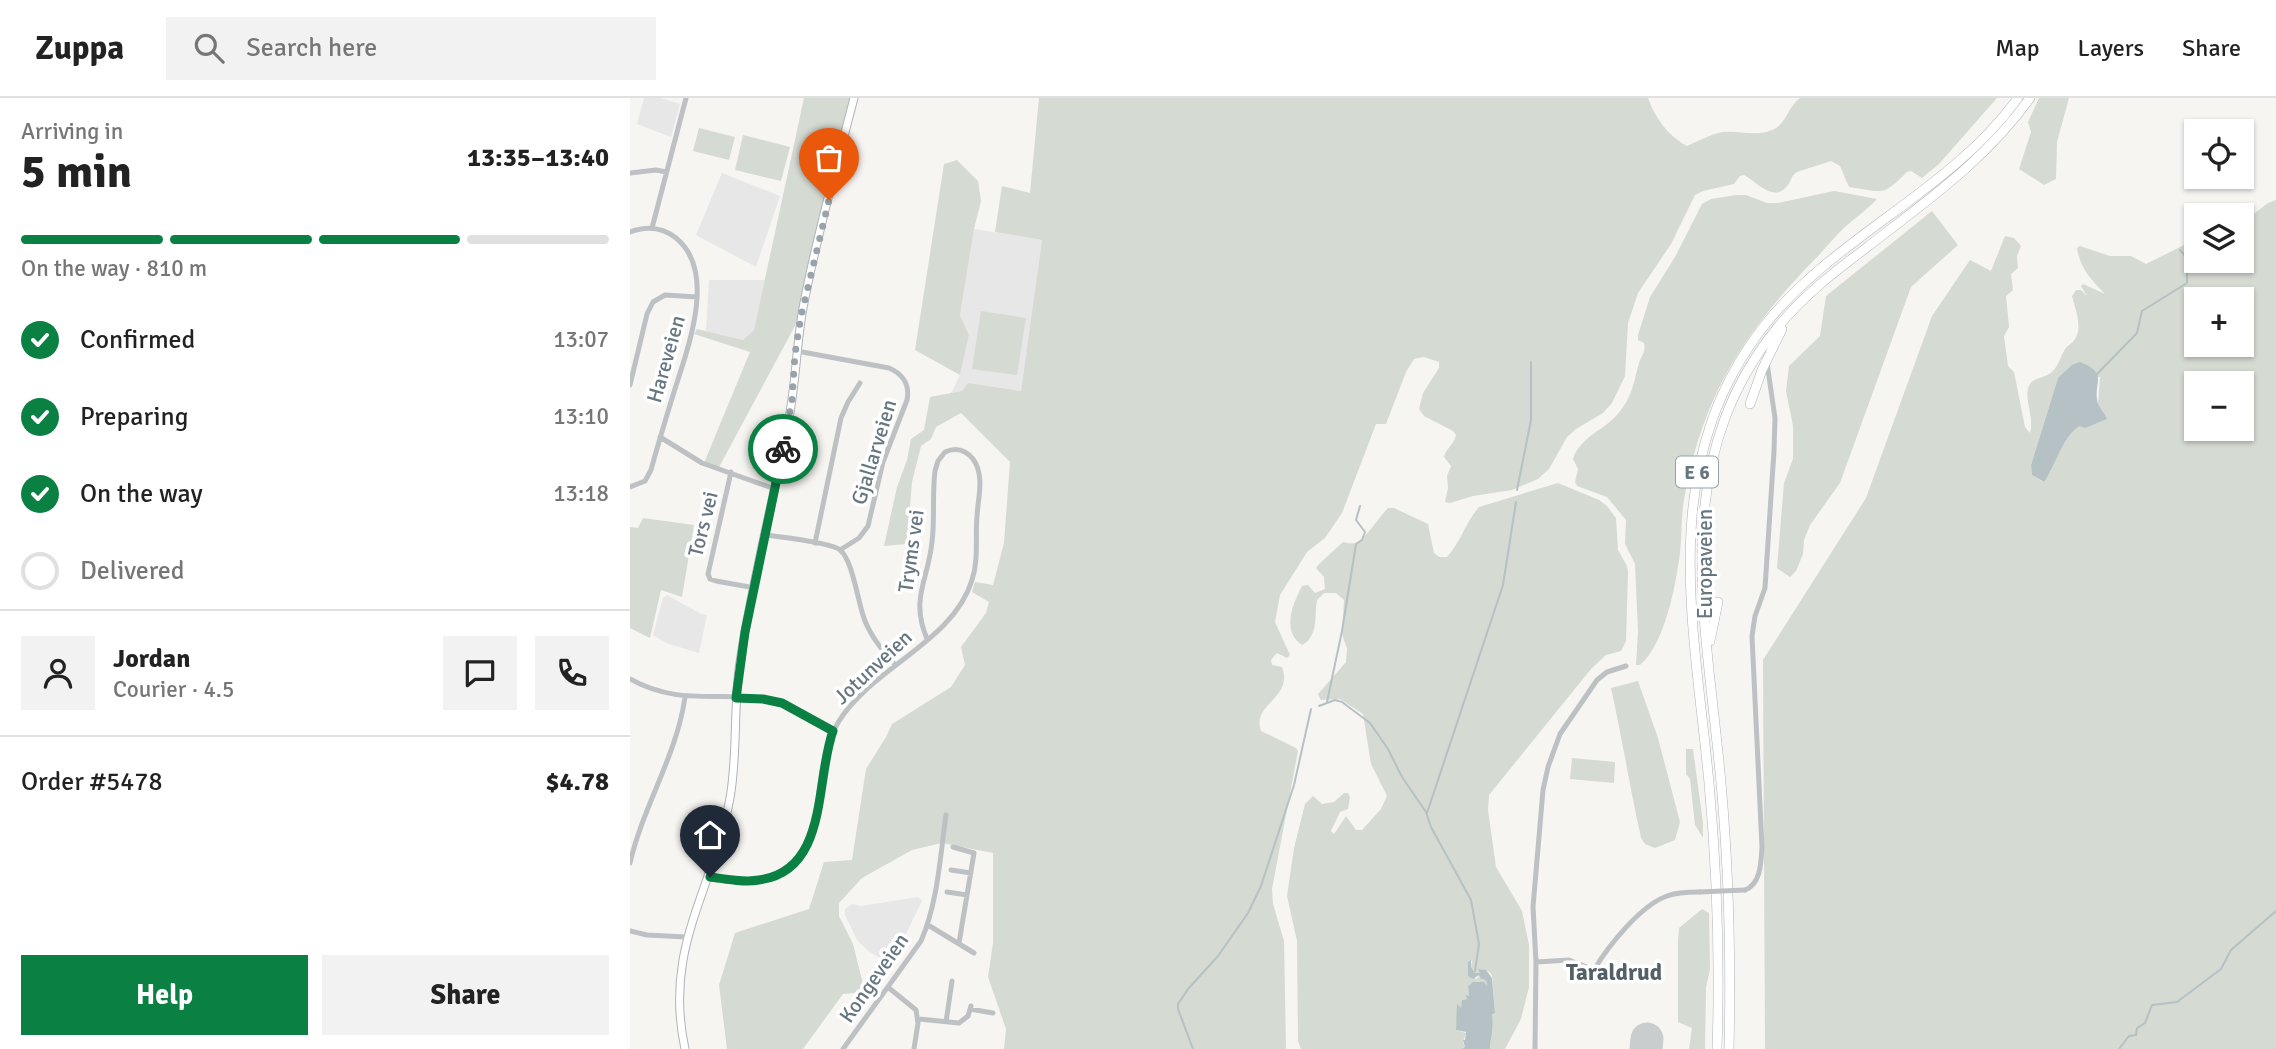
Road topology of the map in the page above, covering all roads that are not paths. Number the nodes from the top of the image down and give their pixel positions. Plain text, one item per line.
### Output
1 (686, 98) edge
2 (854, 98) edge
3 (2018, 98) edge
4 (2030, 98) edge
5 (666, 172) junction
6 (630, 173) edge
7 (652, 228) junction
8 (630, 232) edge
9 (696, 296) junction
10 (1790, 313) junction
11 (796, 351) junction
12 (1767, 360) junction
13 (860, 383) dead end
14 (630, 385) edge
15 (1750, 404) dead end
16 (660, 438) junction
17 (968, 453) joint
18 (732, 472) junction
19 (630, 487) edge
20 (775, 489) junction
21 (766, 535) junction
22 (815, 543) junction
23 (840, 550) junction
24 (755, 588) junction
25 (1718, 602) dead end
26 (927, 639) junction
27 (1708, 657) junction
28 (895, 666) junction
29 (1626, 666) dead end
30 (630, 679) edge
31 (685, 697) junction
32 (736, 698) junction
33 (833, 731) junction
34 (946, 815) dead end
35 (953, 847) dead end
36 (630, 863) edge
37 (951, 870) dead end
38 (971, 873) junction
39 (707, 877) junction
40 (947, 892) dead end
41 (967, 895) junction
42 (928, 925) junction
43 (630, 931) edge
44 (686, 937) junction
45 (959, 943) junction
46 (974, 953) dead end
47 (1536, 962) junction
48 (953, 981) dead end
49 (888, 988) junction
50 (993, 1013) dead end
51 (919, 1019) junction
52 (946, 1021) junction
53 (685, 1049) edge
54 (843, 1049) edge
55 (914, 1049) edge
56 (1535, 1049) edge
57 (1717, 1049) edge
58 (1729, 1049) edge

1 - 5 street
2 - 11 street
3 - 57 highway, Europaveien / E 6
4 - 10 highway, Europaveien / E 6
5 - 6 street
5 - 7 street
7 - 8 street
7 - 9 street, Hareveien
9 - 14 street
9 - 16 street, Hareveien
10 - 12 highway, E 6
10 - 27 highway, Europaveien / E 6
11 - 20 street
11 - 23 street, Gjallarveien
12 - 15 highway, E 6
12 - 47 street, bridge
13 - 22 street
16 - 18 street
16 - 19 street, Hareveien
17 - 26 street, Jotunveien
17 - 26 street, Tryms vei
18 - 20 street
18 - 24 street, Tors vei
20 - 21 street
21 - 22 street
21 - 24 street
22 - 23 street
23 - 28 street
24 - 32 street
25 - 27 highway, E 6
26 - 28 street, Jotunveien
27 - 58 highway, Europaveien / E 6
28 - 33 street, Jotunveien
29 - 47 street
30 - 31 street
31 - 32 street
31 - 36 street
32 - 33 street
32 - 39 street
33 - 39 street, Jotunveien
34 - 42 street, Kongeveien
35 - 38 street
37 - 38 street
38 - 41 street
39 - 44 street
40 - 41 street
41 - 45 street
42 - 45 street, Kongeveien
42 - 49 street, Kongeveien
43 - 44 street
44 - 53 street
45 - 46 street, Kongeveien
47 - 56 street
48 - 52 street
49 - 51 street
49 - 54 street, Kongeveien
50 - 52 street
51 - 52 street
51 - 55 street

